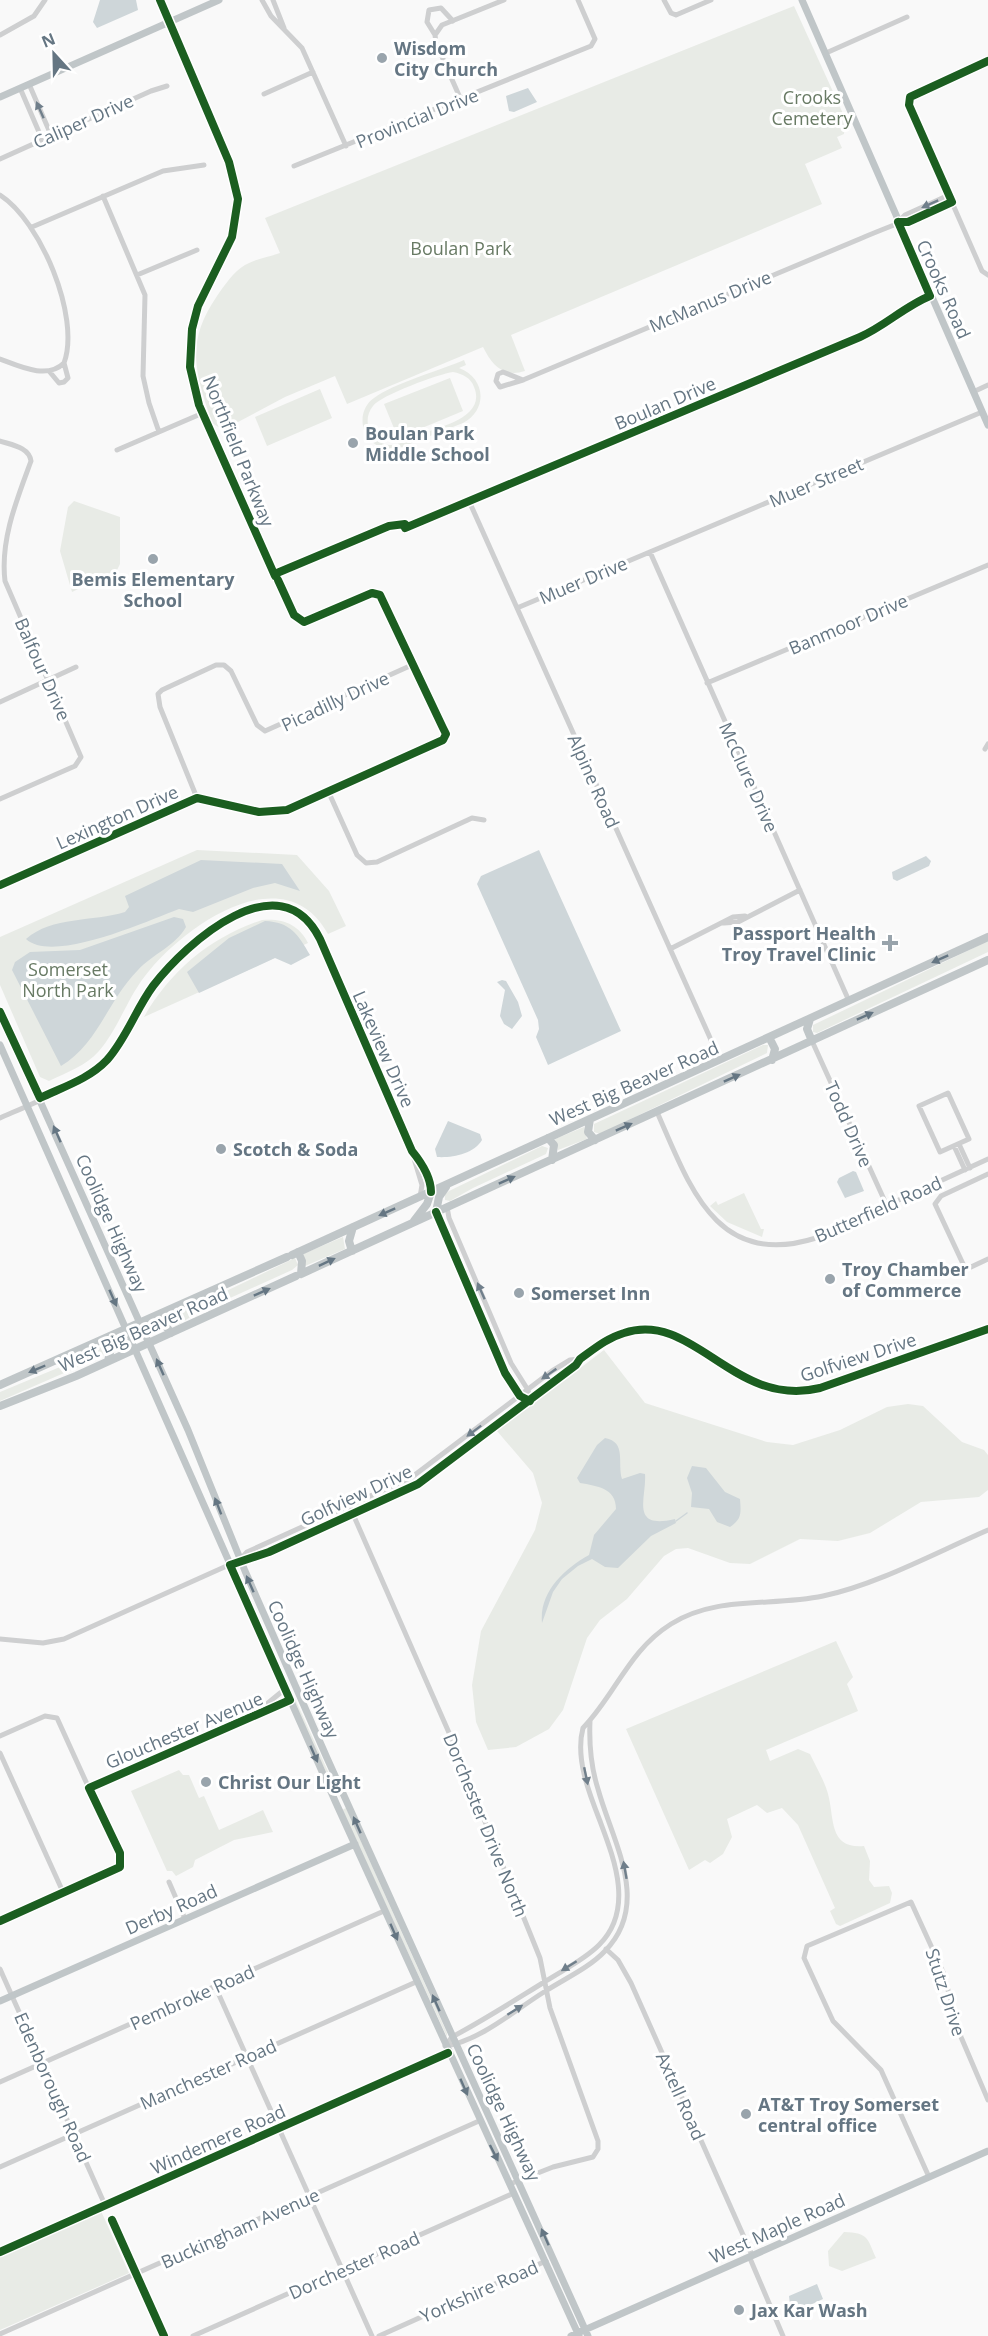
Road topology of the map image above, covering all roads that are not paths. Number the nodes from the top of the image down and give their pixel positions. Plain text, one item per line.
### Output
1 (45, 0) edge
2 (160, 0) edge
3 (219, 0) edge
4 (262, 0) edge
5 (273, 0) edge
6 (504, 0) edge
7 (578, 0) edge
8 (664, 0) edge
9 (711, 0) edge
10 (802, 0) edge
11 (907, 17) dead end
12 (453, 21) junction
13 (170, 22) junction
14 (285, 29) junction
15 (0, 35) edge
16 (435, 35) junction
17 (826, 53) junction
18 (988, 61) edge
19 (313, 72) junction
20 (29, 84) junction
21 (167, 86) dead end
22 (20, 88) junction
23 (264, 94) dead end
24 (0, 97) edge
25 (461, 100) junction
26 (51, 135) junction
27 (42, 139) junction
28 (346, 146) junction
29 (0, 159) edge
30 (204, 165) dead end
31 (294, 166) dead end
32 (0, 195) edge
33 (949, 195) junction
34 (103, 196) junction
35 (952, 202) junction
36 (898, 222) junction
37 (32, 227) junction
38 (197, 250) dead end
39 (137, 274) junction
40 (987, 274) edge
41 (930, 296) junction
42 (0, 359) edge
43 (64, 363) junction
44 (52, 370) junction
45 (523, 380) junction
46 (988, 385) edge
47 (973, 392) junction
48 (982, 412) junction
49 (203, 413) junction
50 (988, 425) edge
51 (159, 432) junction
52 (0, 441) edge
53 (117, 450) dead end
54 (469, 501) junction
55 (405, 528) dead end
56 (650, 552) junction
57 (988, 565) edge
58 (516, 608) junction
59 (412, 665) junction
60 (76, 668) dead end
61 (48, 680) junction
62 (707, 683) junction
63 (0, 702) edge
64 (329, 793) junction
65 (197, 798) junction
66 (0, 799) edge
67 (483, 820) dead end
68 (0, 885) edge
69 (800, 890) junction
70 (988, 937) edge
71 (670, 949) junction
72 (988, 960) edge
73 (849, 1001) junction
74 (0, 1012) edge
75 (810, 1019) junction
76 (769, 1037) junction
77 (812, 1041) junction
78 (0, 1045) edge
79 (772, 1059) junction
80 (720, 1060) junction
81 (40, 1098) junction
82 (27, 1106) junction
83 (657, 1112) junction
84 (0, 1118) edge
85 (590, 1119) junction
86 (548, 1138) junction
87 (595, 1140) junction
88 (956, 1145) junction
89 (412, 1151) junction
90 (988, 1159) edge
91 (552, 1160) junction
92 (967, 1169) junction
93 (988, 1174) edge
94 (75, 1175) junction
95 (60, 1176) junction
96 (449, 1183) junction
97 (431, 1191) junction
98 (420, 1197) junction
99 (887, 1206) junction
100 (89, 1207) junction
101 (74, 1208) junction
102 (447, 1208) junction
103 (436, 1212) junction
104 (412, 1223) junction
105 (353, 1227) junction
106 (352, 1251) junction
107 (292, 1254) junction
108 (988, 1259) edge
109 (112, 1260) junction
110 (98, 1262) junction
111 (299, 1275) junction
112 (167, 1311) junction
113 (141, 1323) junction
114 (127, 1329) junction
115 (988, 1329) edge
116 (171, 1332) junction
117 (104, 1340) junction
118 (149, 1343) junction
119 (136, 1349) junction
120 (580, 1359) junction
121 (107, 1362) junction
122 (0, 1385) edge
123 (528, 1390) junction
124 (171, 1392) junction
125 (157, 1395) junction
126 (520, 1396) junction
127 (530, 1401) junction
128 (0, 1406) edge
129 (205, 1471) junction
130 (190, 1472) junction
131 (349, 1505) junction
132 (353, 1514) junction
133 (988, 1530) edge
134 (240, 1560) junction
135 (230, 1565) junction
136 (0, 1639) edge
137 (265, 1644) junction
138 (276, 1645) junction
139 (285, 1689) junction
140 (290, 1700) junction
141 (267, 1710) junction
142 (590, 1721) junction
143 (0, 1736) edge
144 (0, 1754) edge
145 (89, 1788) junction
146 (346, 1802) junction
147 (336, 1803) junction
148 (355, 1844) junction
149 (169, 1882) dead end
150 (63, 1892) junction
151 (384, 1911) junction
152 (185, 1919) junction
153 (0, 1920) edge
154 (600, 1944) junction
155 (607, 1950) junction
156 (0, 1969) edge
157 (546, 1981) junction
158 (416, 1982) junction
159 (216, 1986) junction
160 (547, 1990) junction
161 (12, 1995) junction
162 (0, 2001) edge
163 (454, 2041) junction
164 (447, 2050) junction
165 (247, 2057) junction
166 (42, 2063) junction
167 (0, 2082) edge
168 (988, 2100) edge
169 (479, 2121) junction
170 (278, 2128) junction
171 (74, 2134) junction
172 (988, 2151) edge
173 (0, 2167) edge
174 (929, 2177) junction
175 (520, 2180) junction
176 (510, 2184) junction
177 (514, 2193) junction
178 (309, 2197) junction
179 (105, 2205) junction
180 (112, 2220) dead end
181 (0, 2252) edge
182 (751, 2256) junction
183 (546, 2261) junction
184 (559, 2267) junction
185 (342, 2270) junction
186 (551, 2271) junction
187 (135, 2274) junction
188 (587, 2332) edge
189 (0, 2334) edge
190 (576, 2335) edge
191 (164, 2336) edge
192 (193, 2336) edge
193 (372, 2336) edge
194 (380, 2336) edge
195 (783, 2336) edge

1 - 15 street
2 - 13 main road, Northfield Parkway
3 - 13 main road
4 - 14 street
5 - 14 street
6 - 12 street
7 - 25 street, Provincial Drive
8 - 9 street
10 - 17 main road, Crooks Road
11 - 17 street
12 - 16 street
12 - 16 street
13 - 20 main road
13 - 49 main road, Northfield Parkway
14 - 19 street
16 - 25 street
17 - 36 main road, Crooks Road
18 - 33 street
19 - 23 street
19 - 28 street
20 - 22 main road
26 -> 20 street
21 - 26 street, Caliper Drive
22 - 24 main road
22 - 27 street
25 - 28 street, Provincial Drive
26 - 27 street, Caliper Drive
27 - 29 street, Caliper Drive
28 - 31 street, Provincial Drive
30 - 34 street
32 - 37 street
33 - 35 street
33 -> 36 street
34 - 37 street
34 - 39 street
35 - 36 street
35 - 40 street
36 - 41 main road, Crooks Road
36 - 45 street, McManus Drive
37 - 43 street
38 - 39 street
39 - 51 street
41 - 47 main road, Crooks Road
41 - 54 street, Boulan Drive
42 - 44 street
43 - 44 street
43 - 44 street
45 - 45 street, McManus Drive
46 - 47 street
47 - 48 main road, Crooks Road
48 - 50 main road, Crooks Road
48 - 56 street, Muer Street
49 - 51 street
49 - 59 street, Northfield Parkway
51 - 53 street
52 - 61 street, Balfour Drive
54 - 55 street, Boulan Drive
54 - 58 street, Alpine Road
56 - 58 street, Muer Drive
56 - 62 street, McClure Drive
57 - 62 street, Banmoor Drive
58 - 71 street, Alpine Road
59 - 64 street, Lexington Drive
59 - 65 street, Picadilly Drive
60 - 61 street
61 - 63 street
61 - 66 street, Balfour Drive
62 - 69 street, McClure Drive
64 - 65 street, Lexington Drive
64 - 67 street
65 - 68 street, Lexington Drive
69 - 71 street
69 - 73 street, McClure Drive
70 -> 73 main road, West Big Beaver Road
71 - 80 street, Alpine Road
77 -> 72 main road, West Big Beaver Road
73 - 75 main road, West Big Beaver Road
74 - 81 main road, Coolidge Highway
75 - 76 main road, West Big Beaver Road
75 - 77 main road
76 - 79 main road
76 - 80 main road, West Big Beaver Road
77 - 79 main road, West Big Beaver Road
77 - 99 street, Todd Drive
78 - 82 main road, Coolidge Highway
83 -> 79 main road, West Big Beaver Road
80 - 85 main road, West Big Beaver Road
81 - 82 street
81 - 89 street, Lakeview Drive
94 -> 81 main road, Coolidge Highway
82 - 84 street
82 - 95 main road, Coolidge Highway
87 -> 83 main road, West Big Beaver Road
83 - 99 street, Butterfield Road
85 - 86 main road, West Big Beaver Road
85 - 87 main road
86 - 91 main road
86 - 96 main road, West Big Beaver Road
87 - 91 main road, West Big Beaver Road
88 - 88 street
88 - 92 street
89 - 97 street, Lakeview Drive
89 - 98 street, Lakeview Drive
90 - 92 street, Butterfield Road
102 -> 91 main road, West Big Beaver Road
92 - 99 street, Butterfield Road
93 - 108 street
94 - 95 main road
94 - 100 main road, Coolidge Highway
95 - 101 main road, Coolidge Highway
96 - 97 main road, West Big Beaver Road
96 - 103 main road
97 - 98 main road, West Big Beaver Road
97 - 104 main road
98 -> 105 main road, West Big Beaver Road
100 - 101 main road
100 - 109 main road, Coolidge Highway
101 - 110 main road, Coolidge Highway
102 - 103 main road, West Big Beaver Road
123 -> 102 street
103 - 104 main road, West Big Beaver Road
103 - 126 street
104 - 106 main road, West Big Beaver Road
105 - 106 main road
105 - 107 main road, West Big Beaver Road
111 -> 106 main road, West Big Beaver Road
107 - 111 main road
107 - 112 main road, West Big Beaver Road
109 - 110 main road
109 - 113 main road, Coolidge Highway
110 -> 114 main road, Coolidge Highway
116 -> 111 main road, West Big Beaver Road
112 - 113 main road, West Big Beaver Road
112 - 116 main road
113 - 114 main road, West Big Beaver Road
113 - 118 main road, Coolidge Highway
114 - 117 main road, West Big Beaver Road
114 - 119 main road, Coolidge Highway
115 - 120 street, Golfview Drive
116 - 118 main road, West Big Beaver Road
117 - 121 main road
117 -> 122 main road, West Big Beaver Road
118 - 119 main road, West Big Beaver Road
124 -> 118 main road, Coolidge Highway
119 - 121 main road, West Big Beaver Road
119 - 125 main road, Coolidge Highway
120 -> 123 street, Golfview Drive
120 - 127 street, Golfview Drive
121 - 128 main road, West Big Beaver Road
123 - 126 street, Golfview Drive
123 - 127 street
124 - 125 main road
124 - 129 main road, Coolidge Highway
125 - 130 main road, Coolidge Highway
126 - 127 street
126 -> 131 street, Golfview Drive
127 - 132 street, Golfview Drive
129 - 130 main road
134 -> 129 main road, Coolidge Highway
130 - 135 main road, Coolidge Highway
131 - 132 street, Dorchester Drive North
131 - 134 street, Golfview Drive
132 - 134 street, Golfview Drive
132 - 157 street, Dorchester Drive North
133 - 142 street
134 - 135 street
138 -> 134 main road, Coolidge Highway
135 - 136 street
135 - 137 main road, Coolidge Highway
137 - 138 main road
137 - 139 main road, Coolidge Highway
138 - 146 main road, Coolidge Highway
139 - 140 main road, Coolidge Highway
139 - 141 street, Glouchester Avenue
140 - 141 street, Glouchester Avenue
140 -> 147 main road, Coolidge Highway
141 - 145 street, Glouchester Avenue
142 -> 154 street
155 -> 142 street
143 - 145 street
144 - 150 street
145 - 150 street
146 - 147 main road
163 -> 146 main road, Coolidge Highway
147 - 148 main road, Coolidge Highway
148 - 151 main road, Coolidge Highway
148 - 152 main road, Derby Road
149 - 152 street
150 - 153 street
151 -> 158 main road, Coolidge Highway
151 - 159 street, Pembroke Road
152 - 161 main road, Derby Road
154 - 155 street, Axtell Road
154 -> 157 street
155 - 160 street
155 - 182 street, Axtell Road
156 - 161 street, Edenborough Road
157 - 160 street, Dorchester Drive North
157 - 163 street
158 - 164 main road, Coolidge Highway
158 - 165 street, Manchester Road
159 - 165 street
159 - 166 street, Pembroke Road
163 -> 160 street
160 - 175 street, Dorchester Drive North
161 - 162 main road, Derby Road
161 - 166 street, Edenborough Road
163 - 164 street, Windemere Road
163 - 175 main road, Coolidge Highway
164 -> 169 main road, Coolidge Highway
164 - 170 street, Windemere Road
165 - 170 street
165 - 171 street, Manchester Road
166 - 167 street, Pembroke Road
166 - 171 street, Edenborough Road
168 - 174 street, Stutz Drive
169 -> 176 main road, Coolidge Highway
169 - 178 street, Buckingham Avenue
170 - 178 street
170 - 179 street, Windemere Road
171 - 173 street, Manchester Road
171 - 179 street, Edenborough Road
172 - 174 main road, West Maple Road
174 - 182 main road, West Maple Road
175 - 176 street
184 -> 175 main road, Coolidge Highway
176 - 177 main road, Coolidge Highway
177 - 183 main road, Coolidge Highway
177 - 185 street, Dorchester Road
178 - 185 street
178 - 187 street, Buckingham Avenue
179 - 181 street, Windemere Road
180 - 187 street
182 - 188 main road, West Maple Road
182 - 195 street, Axtell Road
183 - 186 main road, Coolidge Highway
183 - 194 street, Yorkshire Road
184 - 186 main road
184 - 188 main road, Coolidge Highway
185 - 192 street, Dorchester Road
185 - 193 street
186 - 190 main road, Coolidge Highway
187 - 189 street, Buckingham Avenue
187 - 191 street
188 - 190 main road, West Maple Road

